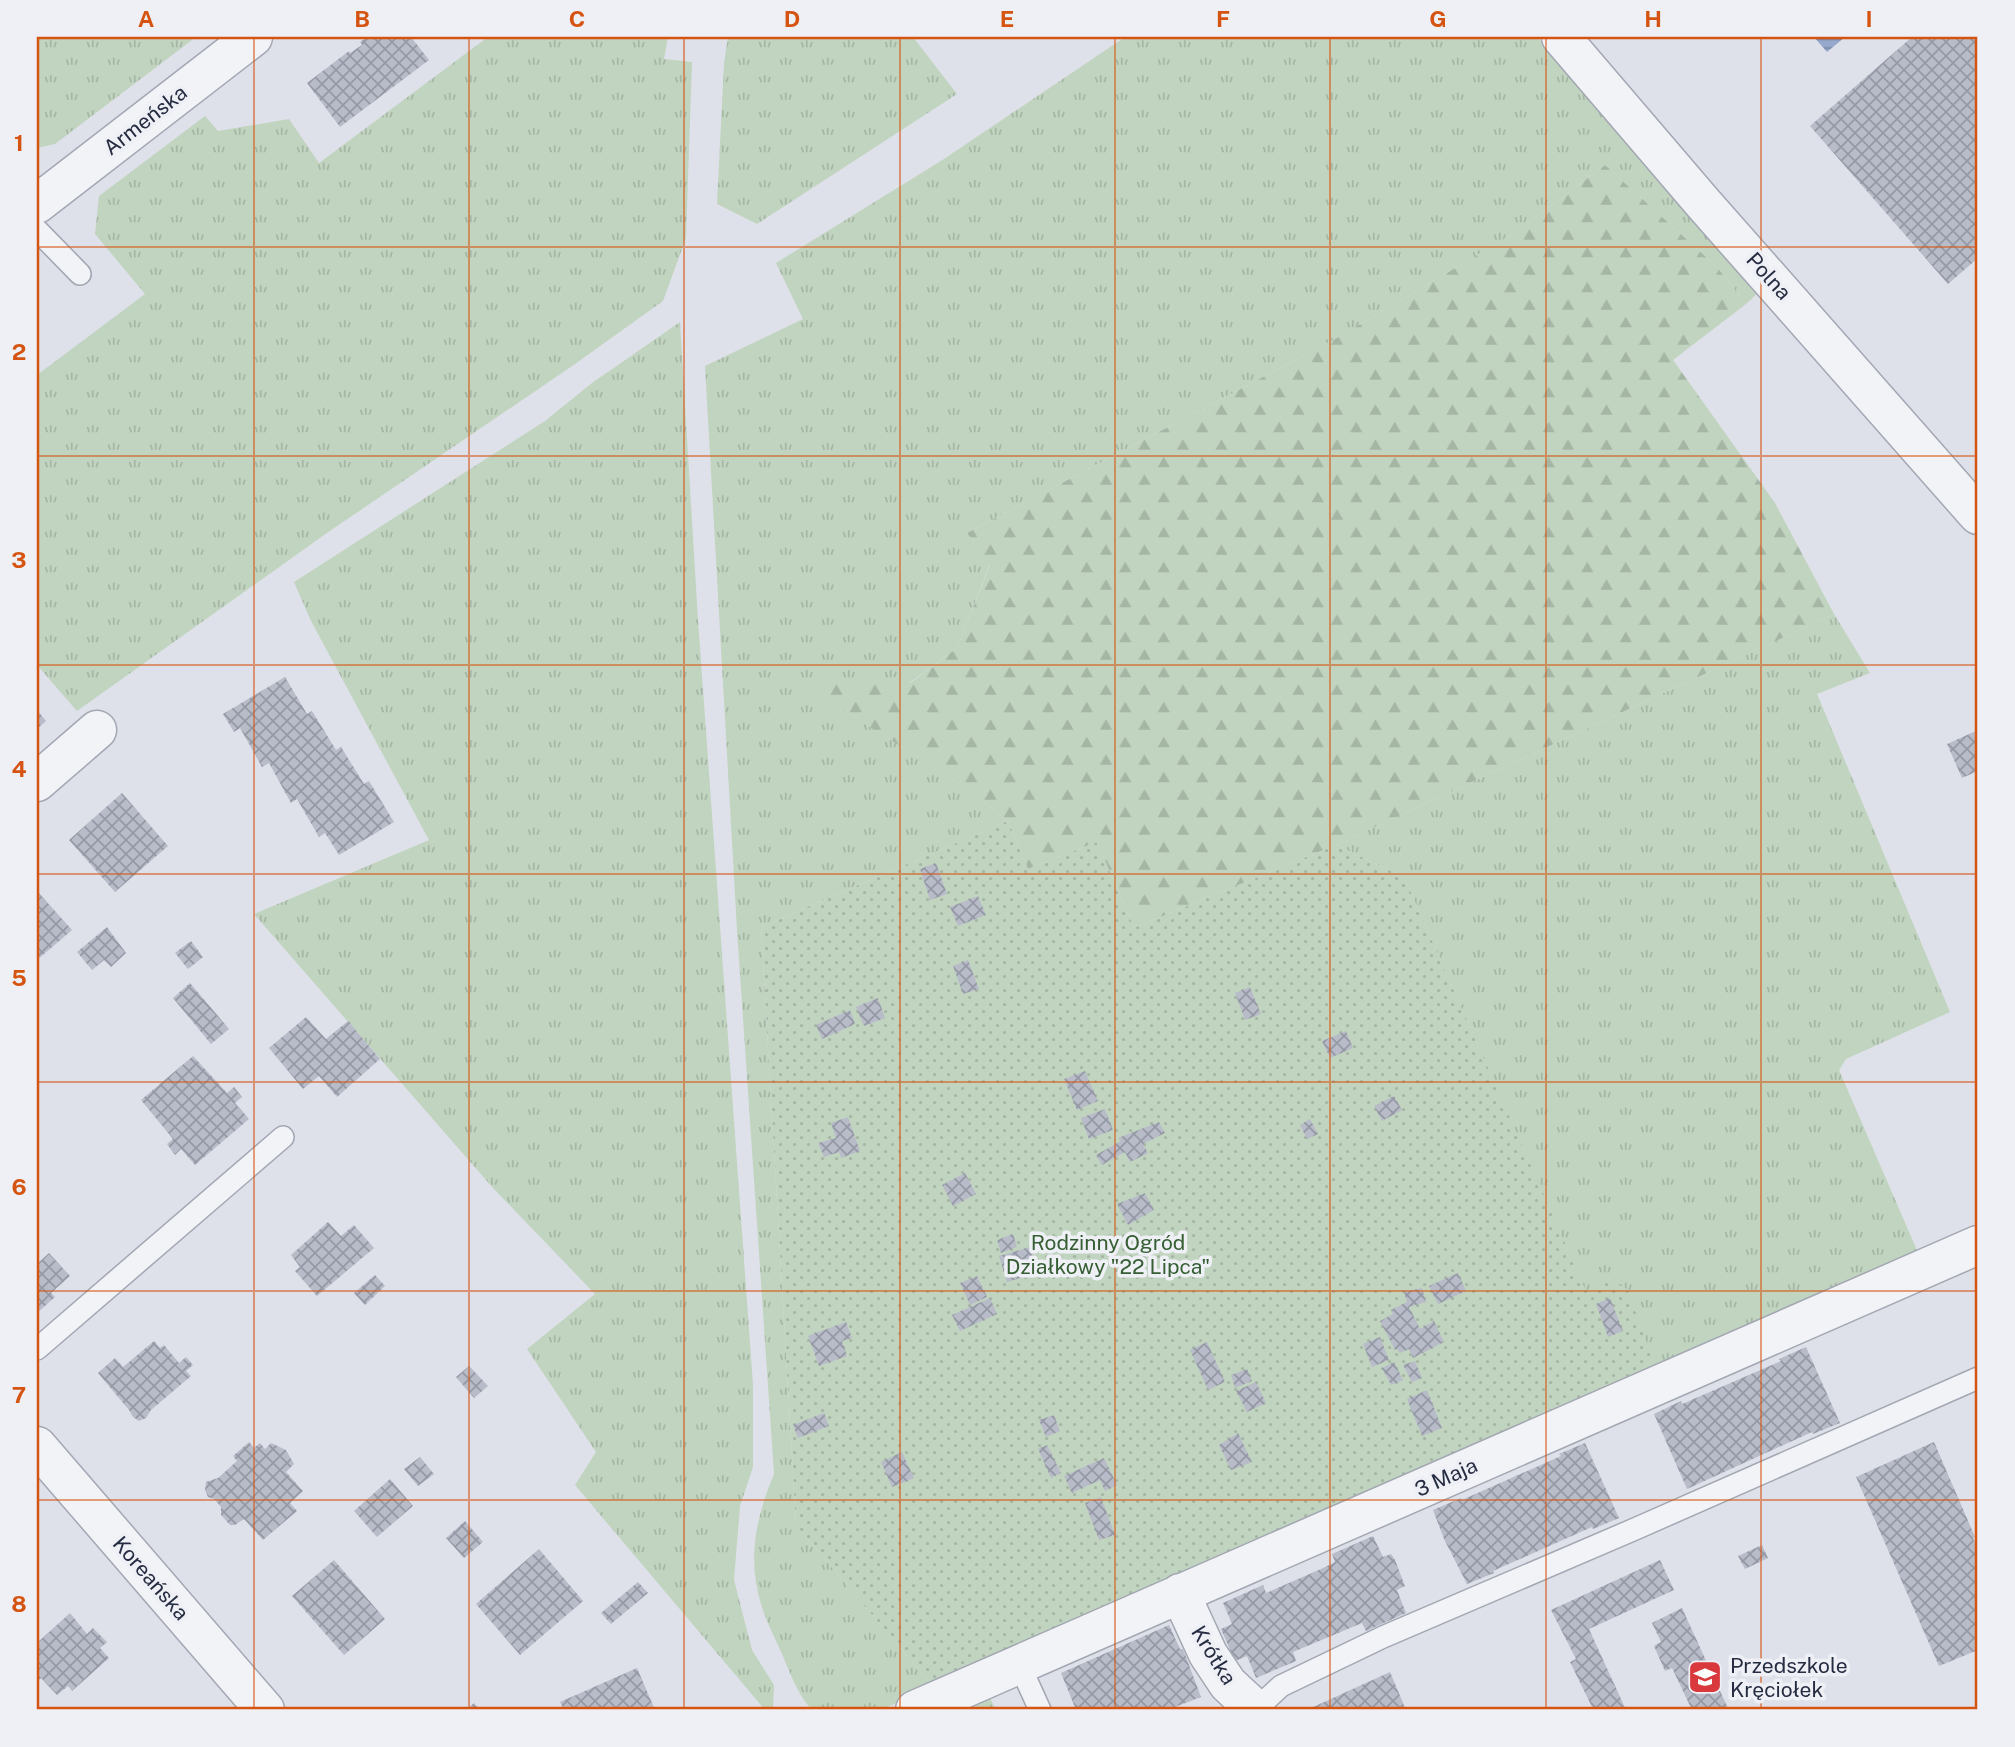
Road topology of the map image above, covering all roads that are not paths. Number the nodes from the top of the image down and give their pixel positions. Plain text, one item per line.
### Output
1 (253, 37) edge
2 (1561, 37) edge
3 (37, 204) edge
4 (37, 230) edge
5 (80, 274) dead end
6 (1978, 515) edge
7 (97, 730) dead end
8 (37, 782) edge
9 (283, 1138) dead end
10 (1978, 1245) edge
11 (37, 1349) edge
12 (1978, 1378) edge
13 (37, 1446) edge
14 (1180, 1593) junction
15 (1020, 1666) junction
16 (1244, 1706) edge
17 (265, 1710) edge
18 (915, 1710) edge
19 (1040, 1710) edge

1 - 3 street, Armeńska
2 - 6 street, Polna
4 - 5 lane
7 - 8 street
9 - 11 lane
10 - 14 street, 3 Maja
12 - 16 lane
13 - 17 street, Koreańska
14 - 15 street, 3 Maja
14 - 16 street, Krótka
15 - 18 street, 3 Maja
15 - 19 lane

